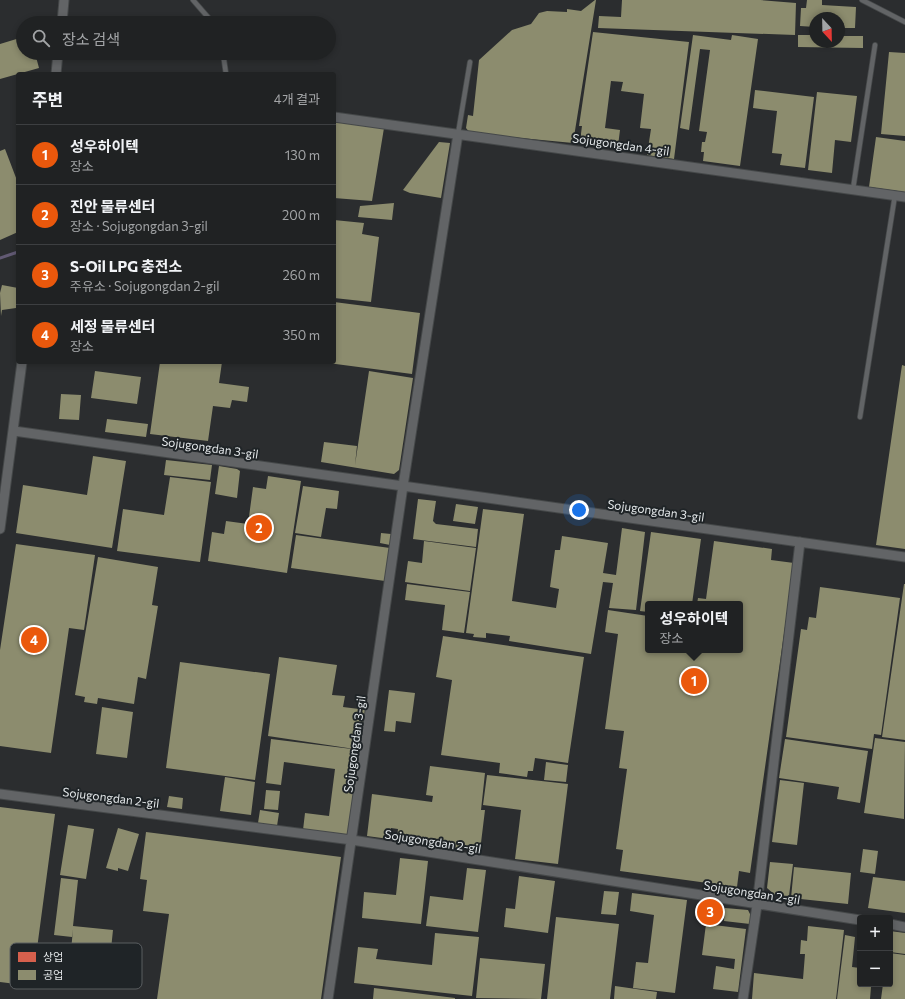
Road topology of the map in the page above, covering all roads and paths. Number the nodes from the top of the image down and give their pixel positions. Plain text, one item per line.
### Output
1 (64, 0) edge
2 (193, 0) edge
3 (862, 0) edge
4 (63, 16) edge
5 (207, 16) edge
6 (905, 22) edge
7 (875, 45) dead end
8 (57, 60) edge
9 (223, 60) edge
10 (470, 62) dead end
11 (56, 72) edge
12 (226, 72) edge
13 (336, 117) edge
14 (458, 134) junction
15 (853, 189) junction
16 (895, 195) junction
17 (905, 197) edge
18 (22, 364) edge
19 (860, 417) dead end
20 (14, 431) junction
21 (403, 486) junction
22 (0, 529) edge
23 (800, 542) junction
24 (905, 557) edge
25 (0, 794) edge
26 (352, 840) junction
27 (757, 905) junction
28 (857, 920) edge
29 (893, 925) edge
30 (905, 927) edge
31 (328, 999) edge
32 (743, 999) edge

1 - 4 street
2 - 5 lane
3 - 6 lane
7 - 15 lane
8 - 11 street
9 - 12 lane
10 - 14 lane
13 - 14 street, Sojugongdan 4-gil
14 - 15 street, Sojugongdan 4-gil
14 - 21 street
15 - 16 street, Sojugongdan 4-gil
16 - 17 street, Sojugongdan 4-gil
16 - 19 lane
18 - 20 street
20 - 21 street, Sojugongdan 3-gil
20 - 22 street
21 - 23 street, Sojugongdan 3-gil
21 - 26 street, Sojugongdan 3-gil
23 - 24 street, Sojugongdan 3-gil
23 - 27 street
25 - 26 street, Sojugongdan 2-gil
26 - 27 street, Sojugongdan 2-gil
26 - 31 street, Sojugongdan 3-gil
27 - 28 street, Sojugongdan 2-gil
27 - 32 street
29 - 30 street

